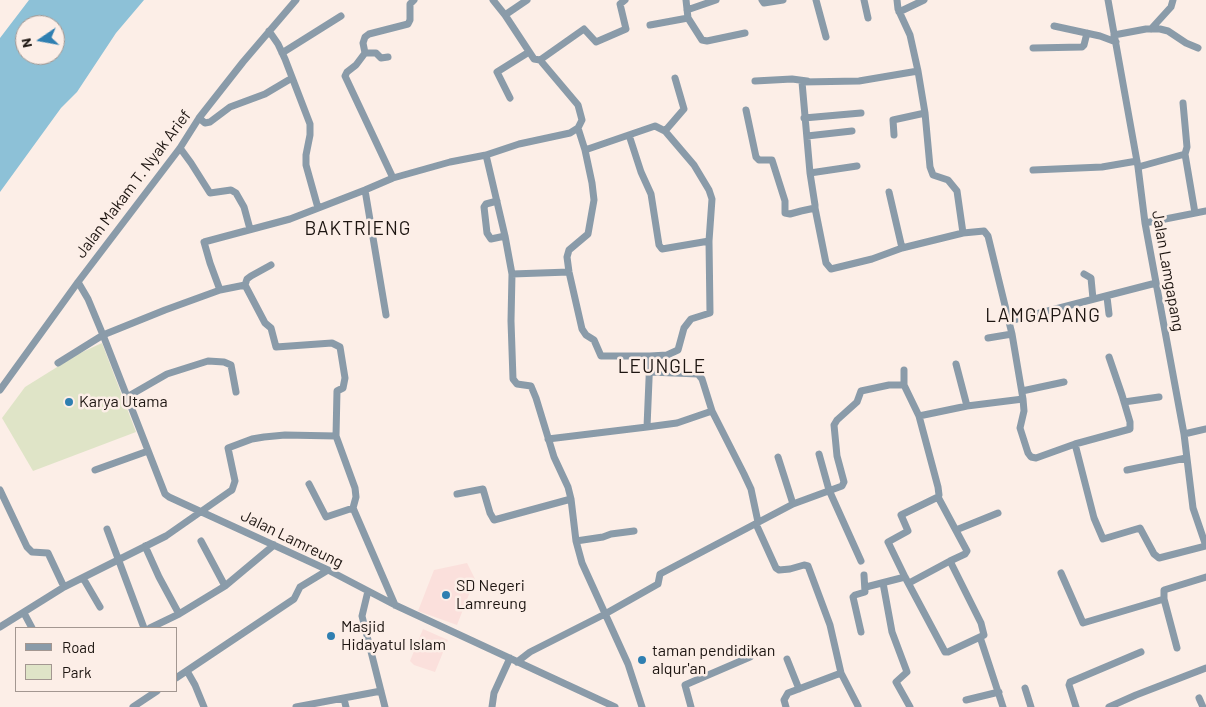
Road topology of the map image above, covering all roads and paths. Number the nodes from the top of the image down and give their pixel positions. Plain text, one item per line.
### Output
1 (296, 0) edge
2 (414, 0) edge
3 (493, 0) edge
4 (528, 0) edge
5 (625, 0) edge
6 (686, 0) edge
7 (716, 0) edge
8 (762, 0) edge
9 (783, 0) edge
10 (816, 0) edge
11 (864, 0) edge
12 (896, 0) edge
13 (924, 0) edge
14 (1108, 0) edge
15 (1172, 0) edge
16 (687, 10) junction
17 (899, 12) junction
18 (505, 15) junction
19 (341, 16) dead end
20 (688, 18) junction
21 (868, 18) dead end
22 (650, 25) dead end
23 (1054, 26) dead end
24 (1151, 29) junction
25 (269, 31) junction
26 (746, 33) dead end
27 (1086, 33) junction
28 (826, 37) dead end
29 (1115, 38) junction
30 (1033, 48) dead end
31 (1198, 48) dead end
32 (365, 52) junction
33 (529, 52) junction
34 (282, 53) junction
35 (388, 57) dead end
36 (540, 60) junction
37 (918, 71) junction
38 (292, 78) junction
39 (675, 78) dead end
40 (755, 82) dead end
41 (808, 82) junction
42 (510, 98) dead end
43 (1183, 103) dead end
44 (746, 110) dead end
45 (925, 113) junction
46 (861, 114) dead end
47 (200, 118) junction
48 (804, 118) junction
49 (578, 128) junction
50 (665, 131) junction
51 (852, 131) dead end
52 (629, 135) junction
53 (894, 135) dead end
54 (807, 136) junction
55 (180, 148) junction
56 (585, 150) junction
57 (1186, 154) junction
58 (486, 155) junction
59 (1137, 164) junction
60 (857, 166) dead end
61 (1033, 170) dead end
62 (810, 173) junction
63 (393, 178) junction
64 (365, 190) junction
65 (889, 192) dead end
66 (497, 201) junction
67 (318, 208) junction
68 (815, 208) junction
69 (1206, 211) edge
70 (1195, 213) junction
71 (1145, 223) junction
72 (250, 229) junction
73 (963, 233) junction
74 (505, 236) junction
75 (709, 241) junction
76 (902, 248) junction
77 (271, 265) dead end
78 (568, 272) junction
79 (512, 274) junction
80 (1084, 274) dead end
81 (78, 282) junction
82 (1156, 283) junction
83 (245, 285) junction
84 (220, 290) junction
85 (1107, 297) junction
86 (1094, 299) junction
87 (1108, 314) dead end
88 (386, 315) dead end
89 (1009, 321) junction
90 (1012, 334) junction
91 (103, 335) junction
92 (988, 338) dead end
93 (650, 356) junction
94 (1110, 357) dead end
95 (58, 364) dead end
96 (956, 364) dead end
97 (904, 370) dead end
98 (650, 372) junction
99 (1064, 382) dead end
100 (904, 385) junction
101 (0, 390) edge
102 (1022, 391) junction
103 (236, 392) dead end
104 (127, 396) junction
105 (1159, 397) dead end
106 (1023, 399) junction
107 (1124, 402) junction
108 (967, 406) junction
109 (712, 412) junction
110 (919, 416) junction
111 (647, 427) junction
112 (1206, 429) edge
113 (1184, 434) junction
114 (336, 436) junction
115 (548, 439) junction
116 (1075, 444) junction
117 (148, 451) junction
118 (818, 454) dead end
119 (778, 457) dead end
120 (1186, 458) junction
121 (95, 470) dead end
122 (1127, 470) dead end
123 (310, 484) dead end
124 (829, 490) junction
125 (457, 494) dead end
126 (1, 495) edge
127 (938, 498) junction
128 (571, 499) junction
129 (793, 504) junction
130 (353, 508) junction
131 (202, 511) junction
132 (998, 513) dead end
133 (757, 523) junction
134 (107, 529) dead end
135 (956, 530) junction
136 (634, 531) dead end
137 (201, 541) dead end
138 (576, 541) junction
139 (274, 545) junction
140 (145, 546) junction
141 (1206, 546) edge
142 (118, 559) junction
143 (861, 561) dead end
144 (950, 561) junction
145 (328, 570) junction
146 (1060, 573) dead end
147 (864, 575) dead end
148 (1206, 577) edge
149 (83, 578) junction
150 (907, 580) junction
151 (883, 583) junction
152 (225, 586) junction
153 (64, 587) junction
154 (866, 587) junction
155 (368, 591) junction
156 (1164, 599) junction
157 (395, 604) junction
158 (100, 608) dead end
159 (24, 613) junction
160 (179, 614) junction
161 (605, 614) junction
162 (0, 627) edge
163 (31, 627) edge
164 (144, 627) edge
165 (152, 627) edge
166 (861, 632) dead end
167 (980, 637) junction
168 (1177, 648) dead end
169 (1141, 652) dead end
170 (750, 657) dead end
171 (510, 658) junction
172 (787, 659) dead end
173 (518, 662) junction
174 (1206, 668) edge
175 (187, 671) junction
176 (841, 672) junction
177 (178, 677) edge
178 (798, 688) junction
179 (1025, 688) dead end
180 (381, 691) junction
181 (999, 692) junction
182 (146, 694) edge
183 (1199, 698) dead end
184 (344, 699) junction
185 (966, 700) dead end
186 (858, 706) edge
187 (133, 707) edge
188 (204, 707) edge
189 (296, 707) edge
190 (346, 707) edge
191 (385, 707) edge
192 (491, 707) edge
193 (615, 707) edge
194 (642, 707) edge
195 (691, 707) edge
196 (786, 707) edge
197 (910, 707) edge
198 (1003, 707) edge
199 (1031, 707) edge
200 (1076, 707) edge
201 (1109, 707) edge
202 (1203, 707) edge

1 - 25 street, Jalan Makam T. Nyak Arief
2 - 32 street
3 - 18 street
4 - 18 street
5 - 36 street
6 - 16 street
7 - 16 street
8 - 9 street
10 - 28 street
11 - 21 street
12 - 17 street
13 - 17 street
14 - 29 street, Jalan Lamgapang
15 - 24 street
16 - 20 street
17 - 37 street
18 - 33 street
19 - 34 street
20 - 22 street
20 - 26 street
23 - 27 street
24 - 29 street
24 - 31 street
25 - 34 street
25 - 47 street, Jalan Makam T. Nyak Arief
27 - 29 street
27 - 30 street
29 - 59 street, Jalan Lamgapang
32 - 35 street
32 - 63 street
33 - 36 street
33 - 42 street
34 - 38 street
36 - 49 street
37 - 41 street
37 - 45 street
38 - 47 street
38 - 67 street
39 - 50 street
40 - 41 street
41 - 48 street
43 - 57 street
44 - 68 street
45 - 53 street
45 - 73 street
46 - 48 street
47 - 55 street, Jalan Makam T. Nyak Arief
48 - 54 street
49 - 56 street
49 - 58 street
50 - 52 street
50 - 75 street
51 - 54 street
52 - 56 street
52 - 75 street
54 - 62 street
55 - 72 street
55 - 81 street, Jalan Makam T. Nyak Arief
56 - 78 street
57 - 59 street
57 - 70 street
58 - 63 street
58 - 66 street
59 - 61 street
59 - 71 street, Jalan Lamgapang
60 - 62 street
62 - 68 street
63 - 64 street
64 - 67 street
64 - 88 street
65 - 76 street
66 - 74 street
66 - 74 street
67 - 72 street
68 - 76 street
69 - 70 street
70 - 71 street
71 - 82 street, Jalan Lamgapang
72 - 84 street
73 - 76 street
73 - 89 street
74 - 79 street
75 - 93 street
77 - 83 street
78 - 79 street
78 - 93 street
79 - 115 street
80 - 86 street
81 - 91 street, Jalan Lamreung
81 - 101 street, Jalan Makam T. Nyak Arief
82 - 85 street
82 - 89 street
82 - 113 street, Jalan Lamgapang
83 - 84 street
83 - 114 street
84 - 91 street
85 - 86 street
85 - 87 street
86 - 89 street
89 - 90 street
90 - 92 street
90 - 102 street
91 - 95 street
91 - 104 street, Jalan Lamreung
93 - 98 street
94 - 107 street
96 - 108 street
97 - 100 street
98 - 109 street
98 - 111 street
99 - 102 street
100 - 110 street
100 - 124 street
102 - 106 street
103 - 104 street
104 - 117 street, Jalan Lamreung
105 - 107 street
106 - 108 street
106 - 116 street
107 - 116 street
108 - 110 street
109 - 111 street
109 - 133 street
110 - 127 street
111 - 115 street
112 - 113 street
113 - 120 street, Jalan Lamgapang
114 - 130 street
114 - 131 street
115 - 128 street
116 - 141 street
117 - 121 street
117 - 131 street, Jalan Lamreung
118 - 124 street
119 - 129 street
120 - 122 street
120 - 141 street, Jalan Lamgapang
123 - 130 street
124 - 129 street
124 - 143 street
125 - 128 street
126 - 153 street
127 - 135 street
127 - 150 street
128 - 138 street
129 - 133 street
130 - 157 street
131 - 139 street, Jalan Lamreung
131 - 140 street
132 - 135 street
133 - 161 street
133 - 176 street
134 - 142 street
135 - 144 street
136 - 138 street
137 - 152 street
138 - 161 street
139 - 145 street, Jalan Lamreung
139 - 152 street
140 - 142 street
140 - 160 street
142 - 149 street
142 - 164 street
144 - 150 street
144 - 167 street
145 - 155 street, Jalan Lamreung
145 - 175 street
146 - 156 street
147 - 154 street
148 - 156 street
149 - 153 street
149 - 158 street
150 - 151 street
150 - 167 street
151 - 154 street
151 - 197 street
152 - 160 street
153 - 159 street
154 - 166 street
155 - 157 street, Jalan Lamreung
155 - 180 street
156 - 168 street
157 - 171 street, Jalan Lamreung
159 - 162 street
159 - 163 street
160 - 165 street
161 - 173 street
161 - 194 street
167 - 181 street
169 - 200 street
170 - 195 street
171 - 173 street, Jalan Lamreung
171 - 192 street
172 - 178 street
173 - 193 street, Jalan Lamreung
174 - 201 street
175 - 177 street
175 - 188 street
176 - 178 street
176 - 186 street
178 - 196 street
179 - 199 street
180 - 184 street
180 - 191 street
181 - 185 street
181 - 198 street
182 - 187 street
183 - 202 street
184 - 189 street
184 - 190 street

